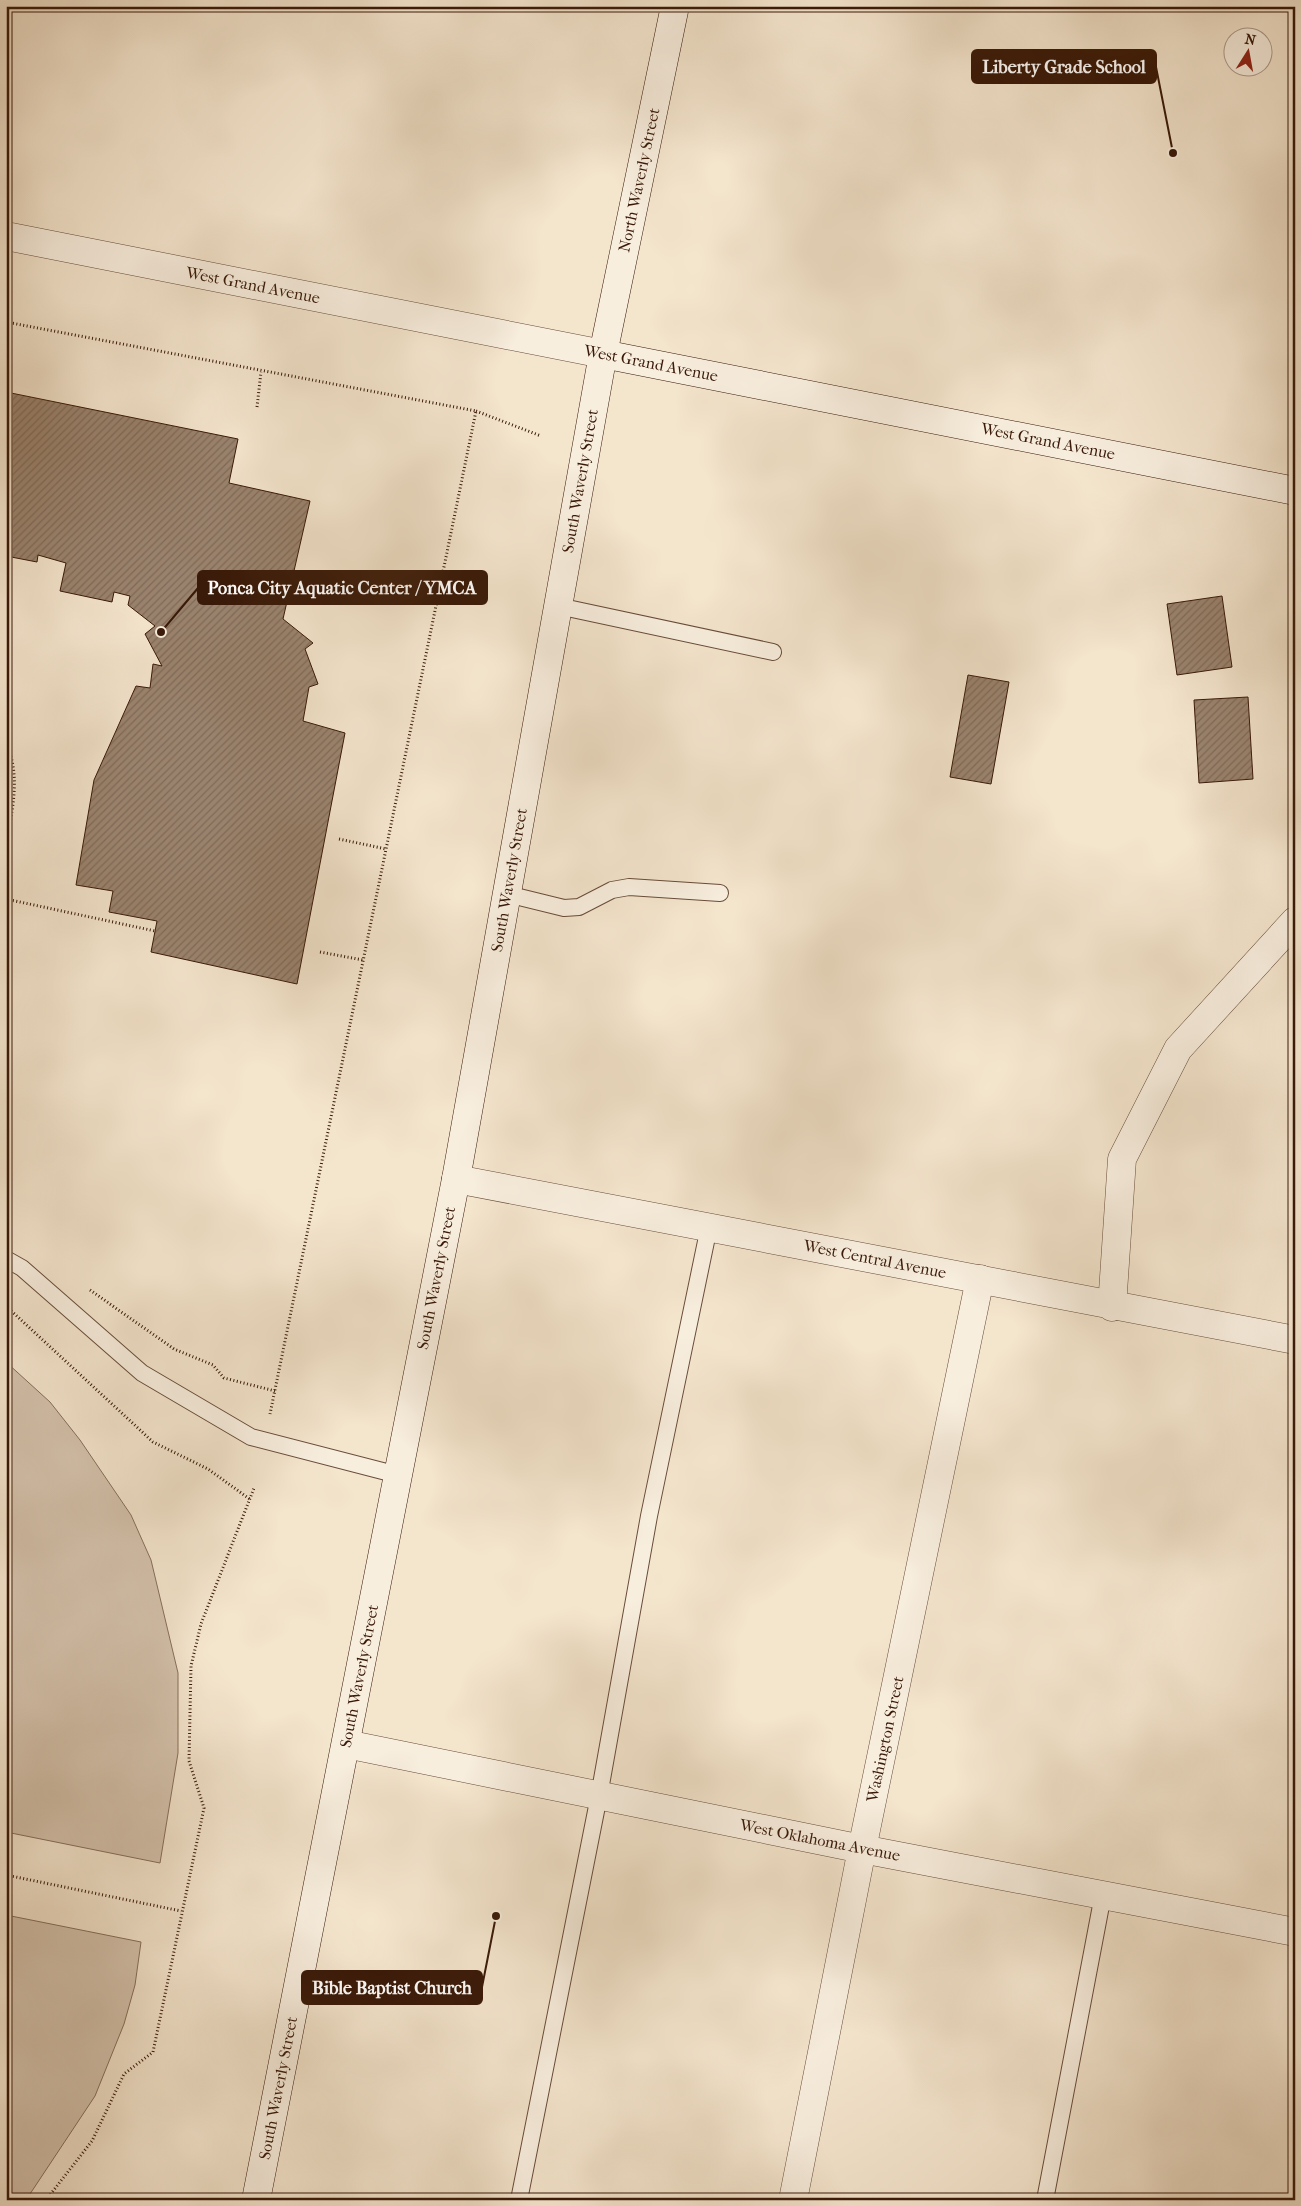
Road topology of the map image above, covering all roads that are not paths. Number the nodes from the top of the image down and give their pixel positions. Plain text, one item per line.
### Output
1 (675, 6) edge
2 (6, 236) edge
3 (603, 354) junction
4 (1295, 491) edge
5 (558, 606) junction
6 (773, 652) dead end
7 (720, 893) dead end
8 (507, 894) junction
9 (1295, 922) edge
10 (456, 1179) junction
11 (709, 1227) junction
12 (6, 1259) edge
13 (980, 1279) junction
14 (1112, 1307) junction
15 (1295, 1340) edge
16 (398, 1475) junction
17 (346, 1744) junction
18 (599, 1796) junction
19 (862, 1849) junction
20 (1104, 1895) junction
21 (1295, 1932) edge
22 (256, 2200) edge
23 (519, 2200) edge
24 (793, 2200) edge
25 (1045, 2200) edge

1 - 3 street, North Waverly Street
2 - 3 street, West Grand Avenue
3 - 4 street, West Grand Avenue
3 - 5 street, South Waverly Street
5 - 6 lane
5 - 8 street, South Waverly Street
7 - 8 lane
8 - 10 street, South Waverly Street
9 - 14 street
10 - 11 street, West Central Avenue
10 - 16 street, South Waverly Street
11 - 13 street, West Central Avenue
11 - 18 lane
12 - 16 lane
13 - 14 street, West Central Avenue
13 - 19 street, Washington Street
14 - 15 street, West Central Avenue
16 - 17 street, South Waverly Street
17 - 18 street, West Oklahoma Avenue
17 - 22 street, South Waverly Street
18 - 19 street, West Oklahoma Avenue
18 - 23 lane
19 - 20 street, West Oklahoma Avenue
19 - 24 street, Washington Street
20 - 21 street, West Oklahoma Avenue
20 - 25 lane

